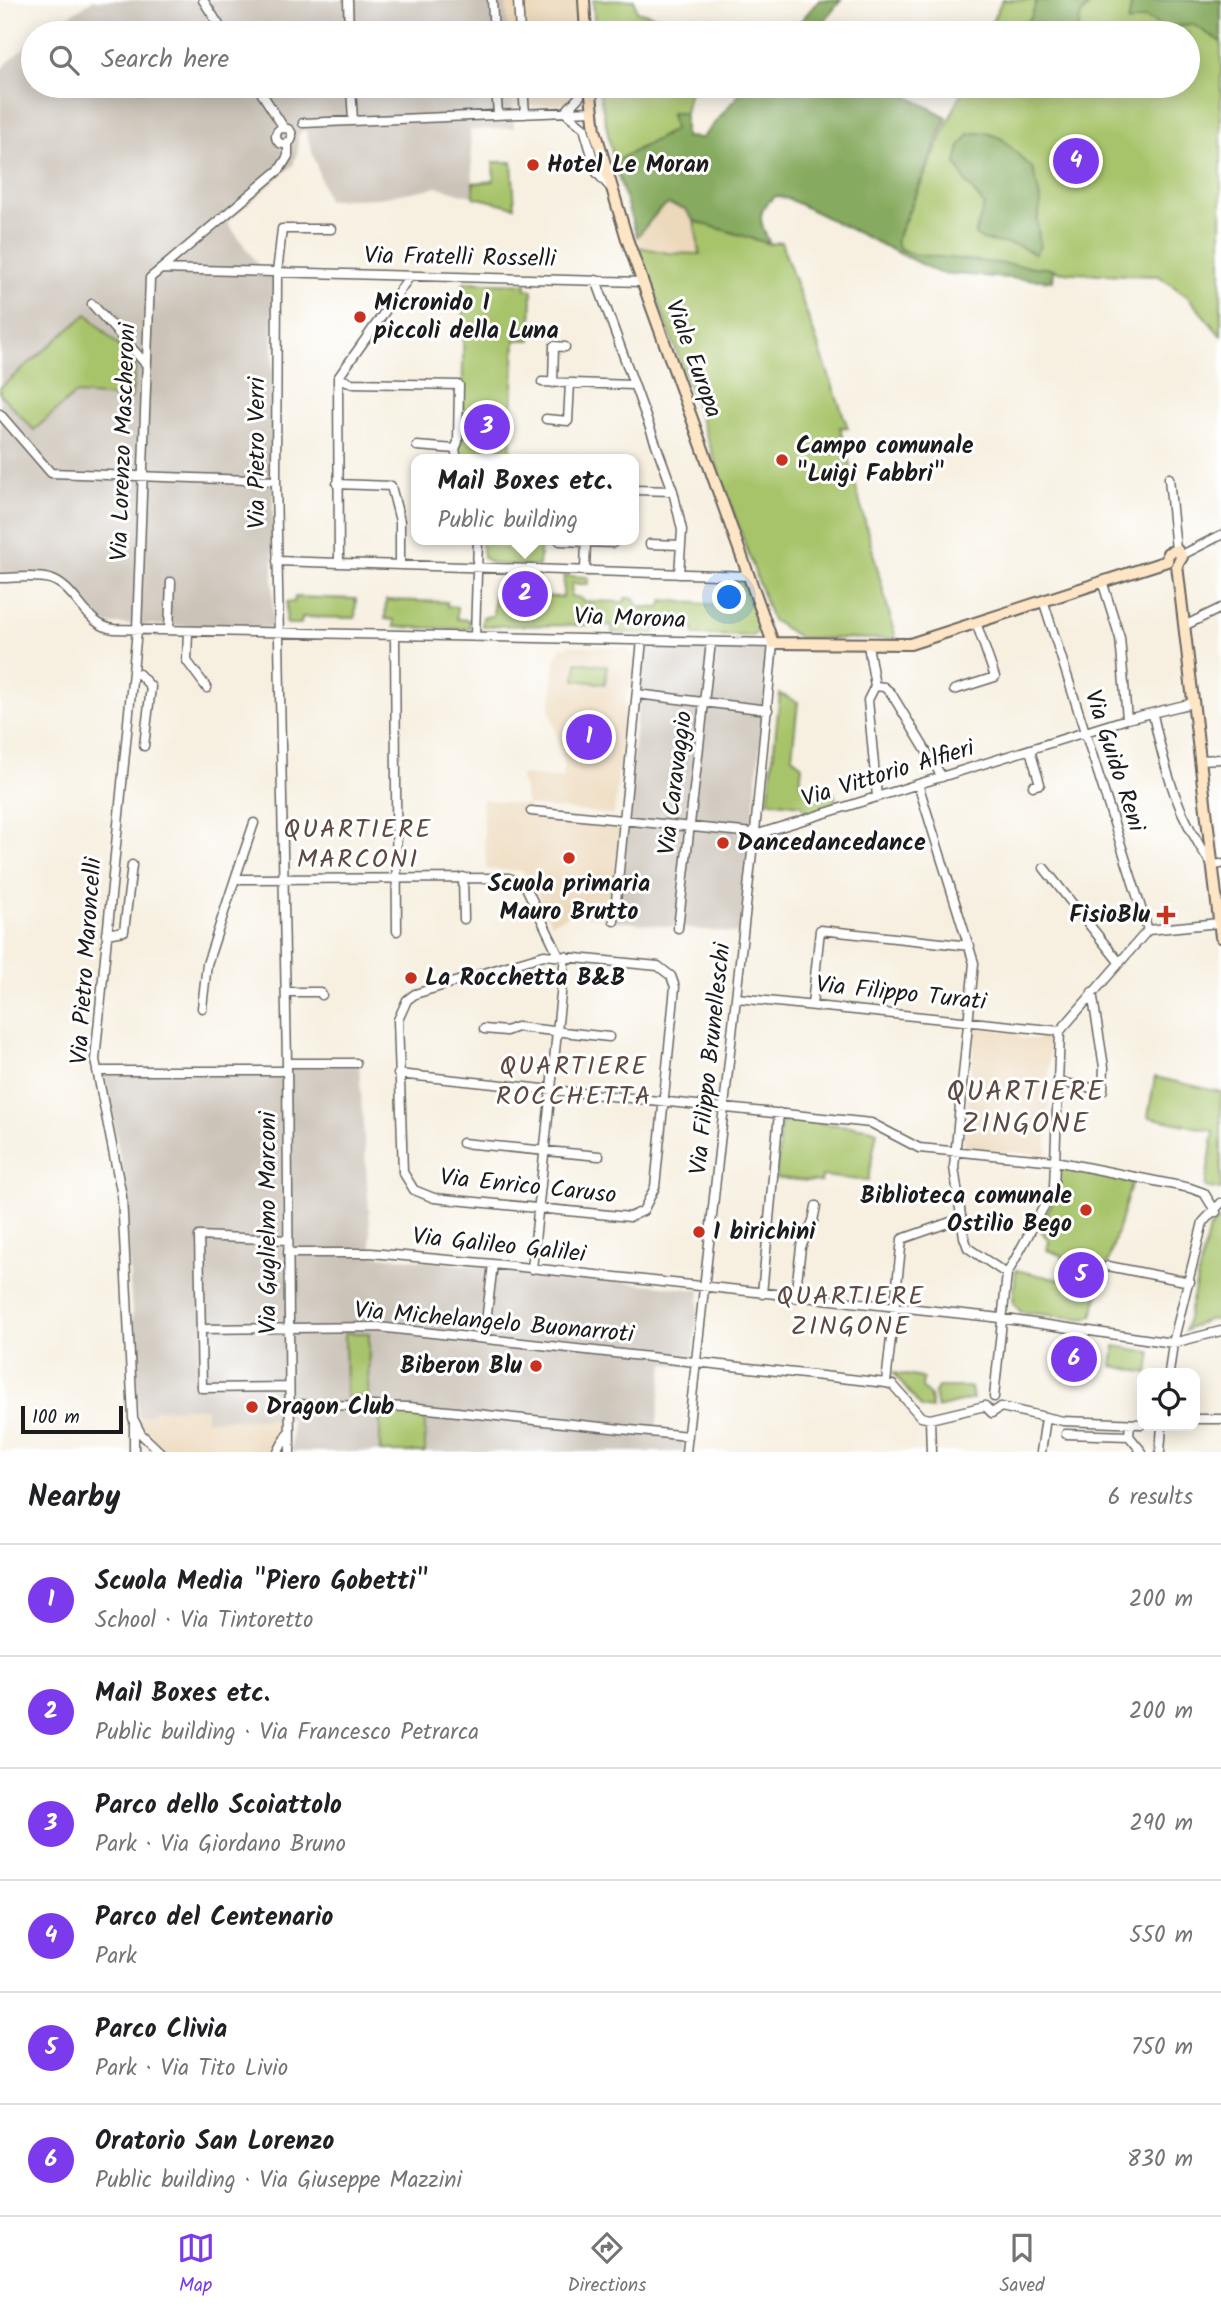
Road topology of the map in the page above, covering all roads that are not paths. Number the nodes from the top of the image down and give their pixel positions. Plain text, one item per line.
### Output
1 (203, 0) edge
2 (348, 0) edge
3 (492, 0) edge
4 (518, 0) edge
5 (584, 0) edge
6 (216, 21) edge
7 (349, 21) edge
8 (493, 21) edge
9 (519, 21) edge
10 (585, 21) edge
11 (265, 98) edge
12 (352, 98) edge
13 (497, 98) edge
14 (524, 98) edge
15 (577, 98) edge
16 (591, 98) edge
17 (591, 108) junction
18 (565, 112) junction
19 (525, 114) junction
20 (498, 115) junction
21 (353, 121) junction
22 (303, 122) dead end
23 (611, 187) junction
24 (331, 229) dead end
25 (165, 270) junction
26 (277, 272) junction
27 (410, 276) junction
28 (596, 280) junction
29 (642, 282) junction
30 (92, 304) dead end
31 (565, 347) dead end
32 (146, 363) junction
33 (338, 378) junction
34 (542, 382) dead end
35 (552, 383) junction
36 (570, 383) junction
37 (633, 385) junction
38 (0, 414) edge
39 (545, 419) dead end
40 (416, 446) dead end
41 (455, 449) junction
42 (456, 454) edge
43 (144, 477) junction
44 (1169, 478) dead end
45 (276, 481) junction
46 (337, 484) junction
47 (639, 490) edge
48 (673, 491) junction
49 (1221, 535) edge
50 (650, 544) dead end
51 (478, 545) edge
52 (586, 545) edge
53 (681, 545) junction
54 (1175, 558) junction
55 (277, 561) junction
56 (339, 563) junction
57 (400, 565) junction
58 (478, 567) junction
59 (585, 571) junction
60 (679, 574) junction
61 (749, 576) junction
62 (0, 578) edge
63 (171, 582) dead end
64 (1103, 584) junction
65 (1044, 603) junction
66 (1221, 608) edge
67 (977, 625) junction
68 (1184, 626) junction
69 (137, 630) junction
70 (169, 630) junction
71 (188, 631) junction
72 (280, 633) junction
73 (395, 635) junction
74 (475, 637) junction
75 (642, 640) junction
76 (710, 642) junction
77 (773, 643) junction
78 (868, 645) junction
79 (133, 674) junction
80 (875, 686) junction
81 (207, 688) dead end
82 (954, 691) dead end
83 (637, 694) junction
84 (705, 702) junction
85 (1193, 704) junction
86 (768, 709) junction
87 (1153, 715) junction
88 (1127, 719) junction
89 (1084, 733) junction
90 (144, 746) dead end
91 (1030, 750) junction
92 (1221, 759) edge
93 (1200, 760) junction
94 (942, 777) junction
95 (918, 784) junction
96 (1033, 786) dead end
97 (877, 797) junction
98 (531, 811) dead end
99 (624, 820) junction
100 (254, 823) dead end
101 (690, 827) junction
102 (755, 833) junction
103 (1217, 864) edge
104 (132, 865) dead end
105 (1044, 868) dead end
106 (463, 877) junction
107 (397, 878) junction
108 (235, 879) junction
109 (284, 879) junction
110 (464, 919) dead end
111 (614, 921) dead end
112 (1219, 923) edge
113 (678, 928) dead end
114 (397, 930) dead end
115 (1147, 930) junction
116 (106, 933) junction
117 (1221, 937) edge
118 (970, 946) junction
119 (562, 956) junction
120 (1119, 962) junction
121 (286, 992) junction
122 (1092, 992) junction
123 (322, 995) dead end
124 (741, 999) junction
125 (813, 1004) junction
126 (202, 1008) dead end
127 (971, 1020) junction
128 (484, 1029) dead end
129 (557, 1031) junction
130 (1060, 1031) junction
131 (609, 1037) dead end
132 (356, 1063) dead end
133 (287, 1067) junction
134 (97, 1071) junction
135 (398, 1074) junction
136 (1058, 1082) junction
137 (551, 1089) junction
138 (664, 1100) junction
139 (725, 1106) junction
140 (779, 1113) junction
141 (462, 1143) dead end
142 (544, 1151) junction
143 (955, 1153) junction
144 (599, 1156) dead end
145 (1055, 1161) junction
146 (816, 1206) dead end
147 (538, 1207) junction
148 (1218, 1208) edge
149 (962, 1218) junction
150 (288, 1240) junction
151 (288, 1253) junction
152 (492, 1265) junction
153 (1108, 1266) dead end
154 (532, 1269) junction
155 (1007, 1274) junction
156 (1190, 1282) junction
157 (706, 1288) junction
158 (762, 1294) junction
159 (795, 1298) junction
160 (894, 1308) junction
161 (1002, 1319) junction
162 (201, 1329) junction
163 (288, 1329) junction
164 (1221, 1331) edge
165 (484, 1338) junction
166 (1173, 1343) junction
167 (697, 1362) junction
168 (1170, 1368) edge
169 (886, 1383) junction
170 (289, 1388) junction
171 (994, 1397) junction
172 (289, 1404) junction
173 (985, 1406) junction
174 (1001, 1407) junction
175 (134, 1418) junction
176 (1046, 1418) junction
177 (930, 1419) junction
178 (1200, 1419) edge
179 (1221, 1419) edge
180 (1130, 1424) junction
181 (1137, 1424) edge
182 (1162, 1431) edge
183 (289, 1432) junction
184 (1066, 1434) dead end
185 (688, 1436) junction
186 (1129, 1436) junction
187 (134, 1452) edge
188 (160, 1452) edge
189 (278, 1452) edge
190 (290, 1452) edge
191 (687, 1452) edge
192 (931, 1452) edge
193 (1041, 1452) edge
194 (1142, 1452) edge
195 (1160, 1452) edge

1 - 6 street
2 - 7 street
3 - 8 street
4 - 9 street
5 - 10 main road
11 - 25 street
12 - 21 street
13 - 20 street
14 - 19 street
15 - 18 street
16 - 17 main road, Viale Europa
17 - 18 street
17 - 23 main road, Viale Europa
18 - 19 street
18 - 23 street
19 - 20 street
20 - 21 street
21 - 22 street
23 - 29 main road, Viale Europa
24 - 26 street, Via Fratelli Rosselli
25 - 26 street, Via Fratelli Rosselli
25 - 32 street, Via Lorenzo Mascheroni
26 - 27 street, Via Fratelli Rosselli
26 - 45 street, Via Pietro Verri
27 - 28 street, Via Fratelli Rosselli
27 - 33 street
28 - 29 street, Via Fratelli Rosselli
28 - 37 street
29 - 61 main road, Viale Europa
30 - 32 street
31 - 35 street
32 - 43 street, Via Lorenzo Mascheroni
33 - 41 street
33 - 46 street
34 - 35 street
35 - 36 street
36 - 37 street
36 - 39 street
37 - 48 street
38 - 43 street
40 - 41 street
41 - 42 street
43 - 45 street
43 - 69 street, Via Lorenzo Mascheroni
44 - 54 street
45 - 55 street, Via Pietro Verri
46 - 56 street
46 - 57 street
47 - 48 street
48 - 53 street
49 - 54 street
50 - 53 street
51 - 58 street
52 - 59 street
53 - 60 street
54 - 64 main road, Via Morona
54 - 68 main road
55 - 56 street
55 - 72 street, Via Pietro Verri
56 - 57 street
57 - 58 street
58 - 59 street
58 - 74 street
59 - 60 street
60 - 61 street
61 - 77 main road, Viale Europa
62 - 69 street, Via Morona
63 - 70 street
64 - 65 main road, Via Morona
64 - 88 street
65 - 67 main road, Via Morona
65 - 89 street, Via Guido Reni
66 - 68 street
67 - 78 main road, Via Morona
67 - 82 street
68 - 85 main road
69 - 70 street, Via Morona
69 - 79 street, Via Pietro Maroncelli
70 - 71 street, Via Morona
71 - 72 street, Via Morona
71 - 81 street
72 - 73 street, Via Morona
72 - 109 street, Via Guglielmo Marconi
73 - 74 street, Via Morona
73 - 107 street
74 - 75 street, Via Morona
75 - 76 street, Via Morona
75 - 83 street
76 - 77 street, Via Morona
76 - 84 street, Via Caravaggio
77 - 78 main road, Via Morona
77 - 86 street, Via Filippo Brunelleschi
78 - 80 street
79 - 90 street
79 - 116 street, Via Pietro Maroncelli
80 - 94 street
80 - 97 street
83 - 84 street
83 - 99 street
84 - 86 street
84 - 101 street, Via Caravaggio
85 - 87 street, Via Vittorio Alfieri
85 - 93 main road
86 - 102 street, Via Filippo Brunelleschi
87 - 88 street, Via Vittorio Alfieri
87 - 103 street
88 - 89 street, Via Vittorio Alfieri
89 - 91 street, Via Vittorio Alfieri
89 - 115 street, Via Guido Reni
91 - 94 street, Via Vittorio Alfieri
91 - 96 street
92 - 93 street
93 - 103 main road
94 - 95 street, Via Vittorio Alfieri
95 - 97 street, Via Vittorio Alfieri
95 - 118 street
97 - 102 street, Via Vittorio Alfieri
98 - 99 street
99 - 101 street
99 - 111 street
100 - 108 street
101 - 102 street
101 - 113 street, Via Caravaggio
102 - 124 street, Via Filippo Brunelleschi
103 - 112 main road
104 - 116 street
105 - 120 street
106 - 107 street
106 - 110 street
106 - 119 street
107 - 109 street
107 - 114 street
108 - 109 street
108 - 126 street
109 - 121 street, Via Guglielmo Marconi
112 - 115 street
112 - 117 main road
115 - 120 street
116 - 134 street, Via Pietro Maroncelli
118 - 125 street
118 - 127 street
119 - 129 street
119 - 135 street
119 - 138 street, Via Enrico Caruso
120 - 122 street
121 - 123 street
121 - 133 street, Via Guglielmo Marconi
122 - 130 street
122 - 136 street
124 - 125 street, Via Filippo Turati
124 - 139 street, Via Filippo Brunelleschi
125 - 127 street, Via Filippo Turati
127 - 130 street, Via Filippo Turati
127 - 143 street
128 - 129 street
129 - 131 street
129 - 137 street
130 - 136 street
132 - 133 street
133 - 134 street
133 - 150 street, Via Guglielmo Marconi
134 - 175 street, Via Pietro Maroncelli
135 - 137 street
135 - 147 street, Via Enrico Caruso
136 - 145 street
137 - 138 street
137 - 142 street
138 - 139 street
138 - 147 street, Via Enrico Caruso
139 - 140 street
139 - 157 street, Via Filippo Brunelleschi
140 - 143 street
140 - 158 street
141 - 142 street
142 - 144 street
142 - 147 street
143 - 145 street
143 - 149 street
145 - 148 street
145 - 155 street
146 - 159 street
147 - 154 street
148 - 156 street
149 - 155 street
149 - 160 street
150 - 151 street, Via Guglielmo Marconi
150 - 162 street
151 - 152 street, Via Galileo Galilei
151 - 163 street, Via Guglielmo Marconi
152 - 154 street, Via Galileo Galilei
152 - 165 street
153 - 156 street
154 - 157 street, Via Galileo Galilei
155 - 161 street
156 - 166 street
157 - 158 street, Via Galileo Galilei
157 - 167 street, Via Filippo Brunelleschi
158 - 159 street, Via Galileo Galilei
159 - 160 street, Via Galileo Galilei
160 - 161 street, Via Galileo Galilei
160 - 169 street
161 - 166 street, Via Galileo Galilei
161 - 171 street
162 - 163 street, Via Michelangelo Buonarroti
162 - 170 street
163 - 165 street, Via Michelangelo Buonarroti
163 - 170 street, Via Guglielmo Marconi
164 - 166 street
165 - 167 street, Via Michelangelo Buonarroti
166 - 168 street
167 - 169 street, Via Michelangelo Buonarroti
167 - 185 street, Via Filippo Brunelleschi
169 - 177 street
170 - 172 street, Via Guglielmo Marconi
171 - 173 street
171 - 174 street
172 - 183 street, Via Guglielmo Marconi
172 - 185 street
173 - 174 street
173 - 177 street
174 - 176 street
175 - 187 street, Via Pietro Maroncelli
175 - 188 street
176 - 180 street
176 - 193 street
177 - 192 street
178 - 179 street
180 - 181 street
180 - 186 street
182 - 195 street
183 - 189 street, Via Guglielmo Marconi
183 - 190 street
184 - 186 street
185 - 191 street, Via Filippo Brunelleschi
186 - 194 street

